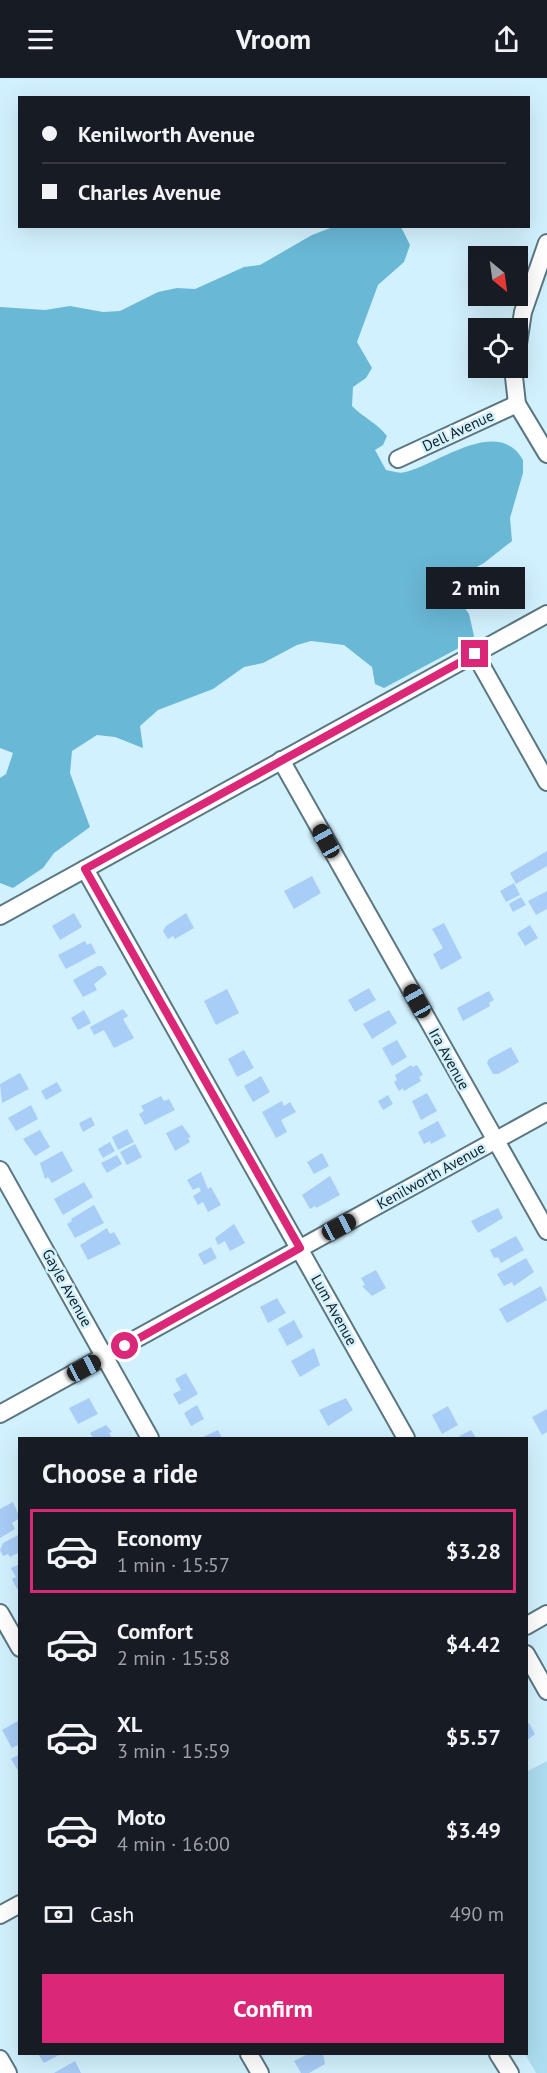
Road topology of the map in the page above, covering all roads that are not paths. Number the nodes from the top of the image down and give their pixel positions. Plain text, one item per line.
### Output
1 (547, 243) edge
2 (522, 318) edge
3 (514, 378) edge
4 (517, 404) junction
5 (547, 454) edge
6 (398, 459) dead end
7 (547, 614) edge
8 (475, 654) junction
9 (281, 760) junction
10 (547, 782) edge
11 (85, 869) junction
12 (0, 916) edge
13 (547, 1112) edge
14 (495, 1141) junction
15 (0, 1170) edge
16 (547, 1231) edge
17 (300, 1248) junction
18 (105, 1357) junction
19 (0, 1414) edge
20 (149, 1437) edge
21 (405, 1437) edge
22 (0, 1613) edge
23 (547, 1614) edge
24 (528, 1625) edge
25 (18, 1644) edge
26 (528, 1658) edge
27 (547, 1691) edge
28 (18, 1905) edge
29 (0, 1915) edge
30 (250, 2055) edge
31 (499, 2055) edge
32 (0, 2059) edge
33 (8, 2073) edge
34 (260, 2073) edge
35 (510, 2073) edge

1 - 2 street
3 - 4 street
4 - 5 street
4 - 6 street, Dell Avenue
7 - 8 street
8 - 9 street
8 - 10 street
9 - 11 street
9 - 14 street, Ira Avenue
11 - 12 street
11 - 17 street, Lum Avenue
13 - 14 street, Kenilworth Avenue
14 - 16 street, Ira Avenue
14 - 17 street, Kenilworth Avenue
15 - 18 street, Gayle Avenue
17 - 18 street, Kenilworth Avenue
17 - 21 street, Lum Avenue
18 - 19 street, Kenilworth Avenue
18 - 20 street, Gayle Avenue
22 - 25 street
23 - 24 street
26 - 27 street
28 - 29 street
30 - 34 street
31 - 35 street
32 - 33 street

